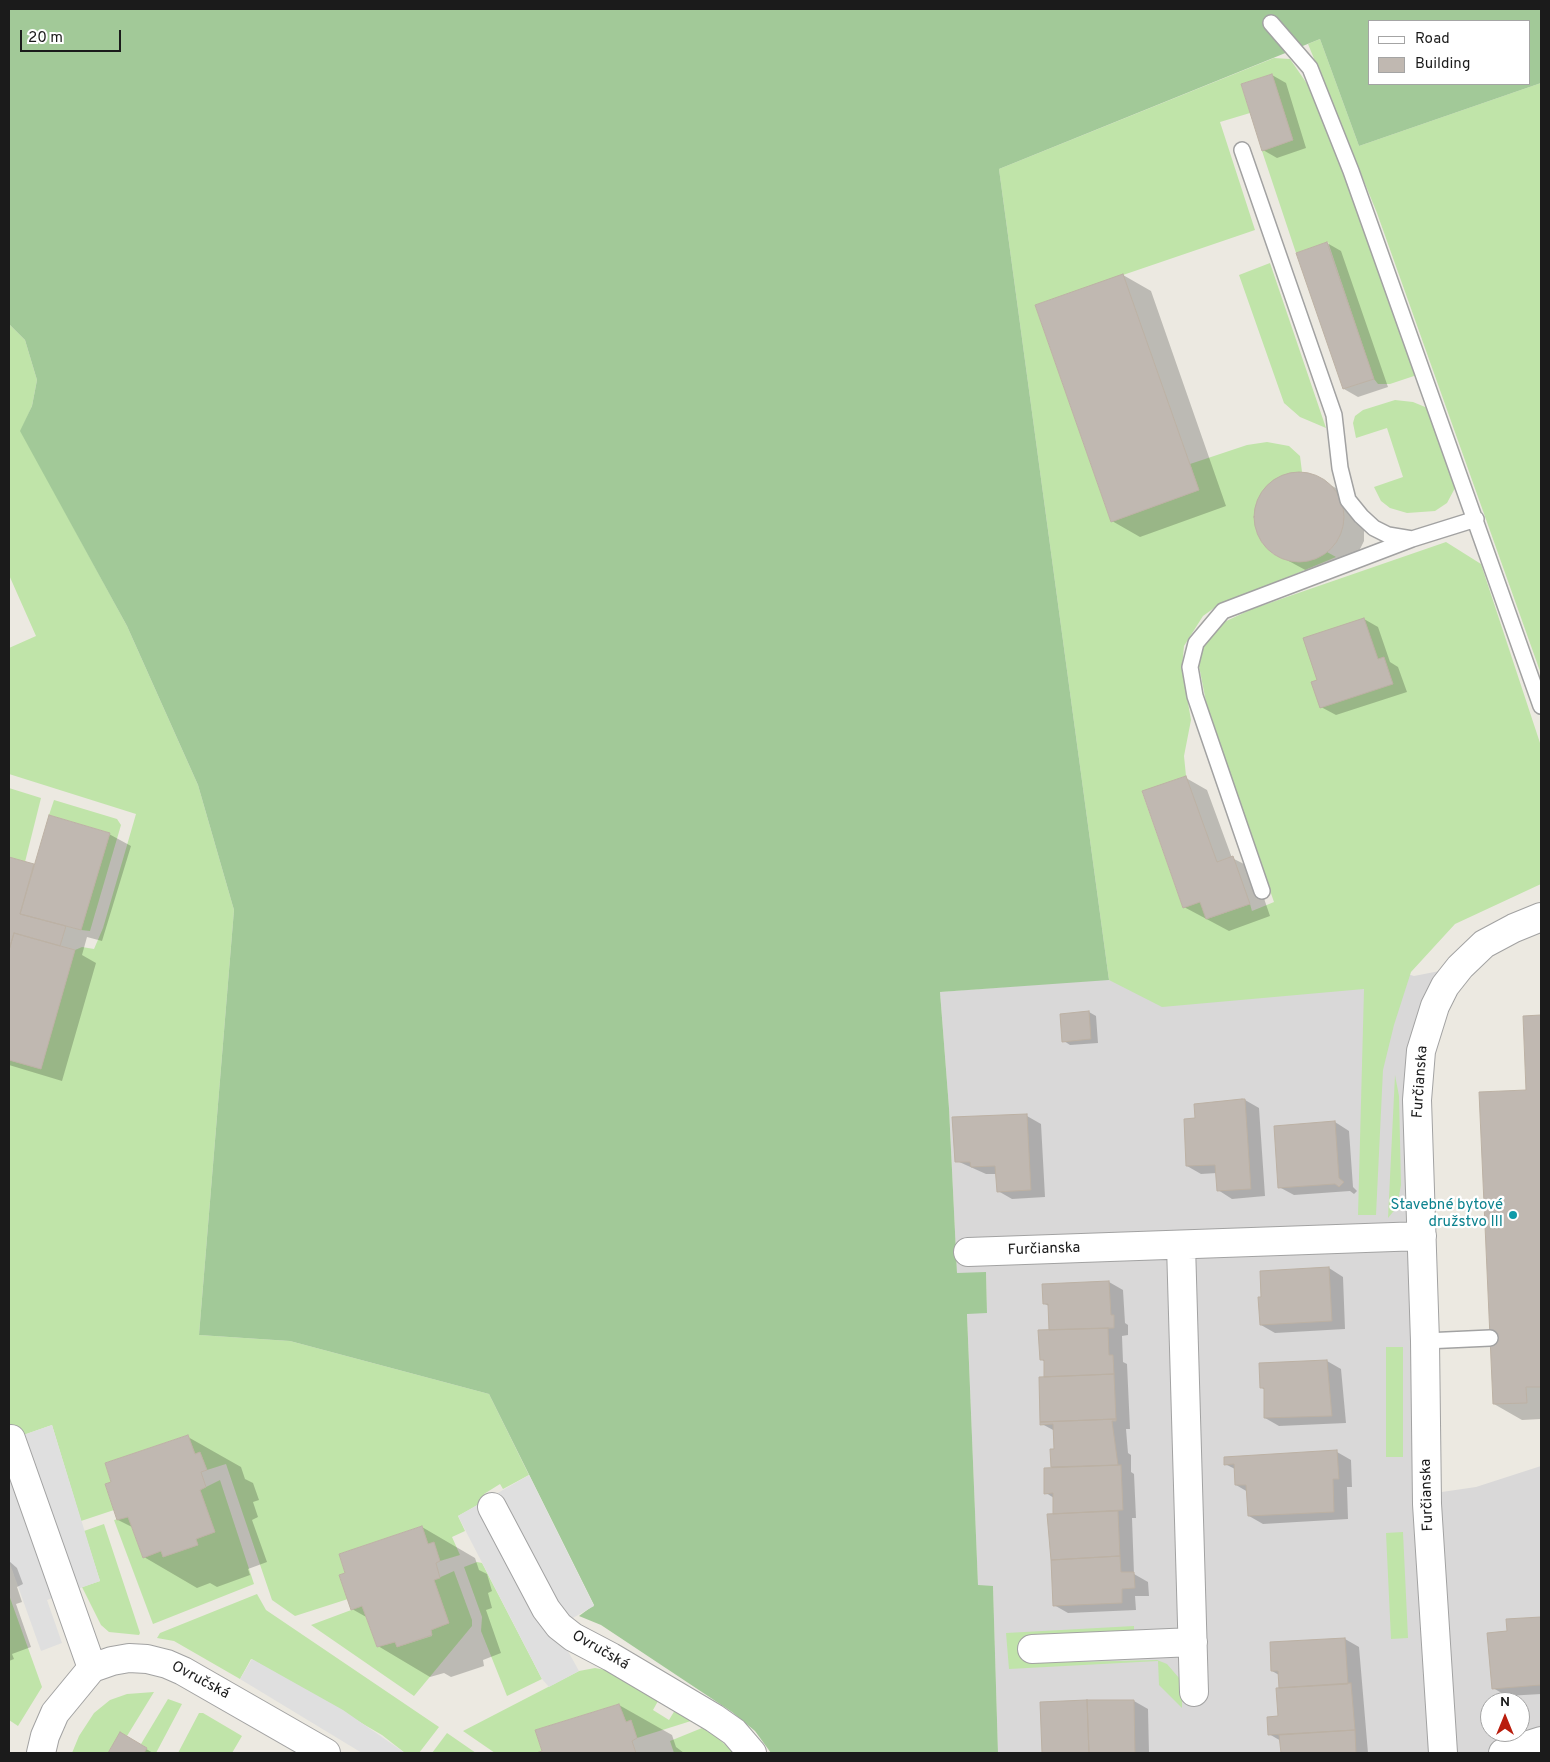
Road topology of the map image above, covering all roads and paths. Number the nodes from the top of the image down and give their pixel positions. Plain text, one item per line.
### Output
1 (1271, 24) dead end
2 (1242, 150) dead end
3 (1476, 518) junction
4 (1412, 539) junction
5 (1541, 706) edge
6 (1262, 891) dead end
7 (1541, 918) edge
8 (1422, 1236) junction
9 (1181, 1245) junction
10 (968, 1252) dead end
11 (1490, 1338) dead end
12 (1425, 1340) junction
13 (11, 1439) dead end
14 (492, 1507) dead end
15 (1193, 1642) junction
16 (1032, 1650) dead end
17 (92, 1668) junction
18 (1194, 1692) dead end
19 (1541, 1741) edge
20 (41, 1753) edge
21 (326, 1753) edge
22 (752, 1753) edge
23 (1443, 1753) edge
24 (1503, 1753) edge

1 - 3 lane
2 - 4 lane
3 - 4 lane
3 - 5 lane
4 - 6 lane
7 - 8 street, Furčianska
8 - 9 street, Furčianska
8 - 12 street, Furčianska
9 - 10 street, Furčianska
9 - 15 street
11 - 12 lane
12 - 23 street, Furčianska
13 - 17 street
14 - 22 street, Ovručská
15 - 16 street
15 - 18 street
17 - 20 street
17 - 21 street, Ovručská
19 - 24 street

